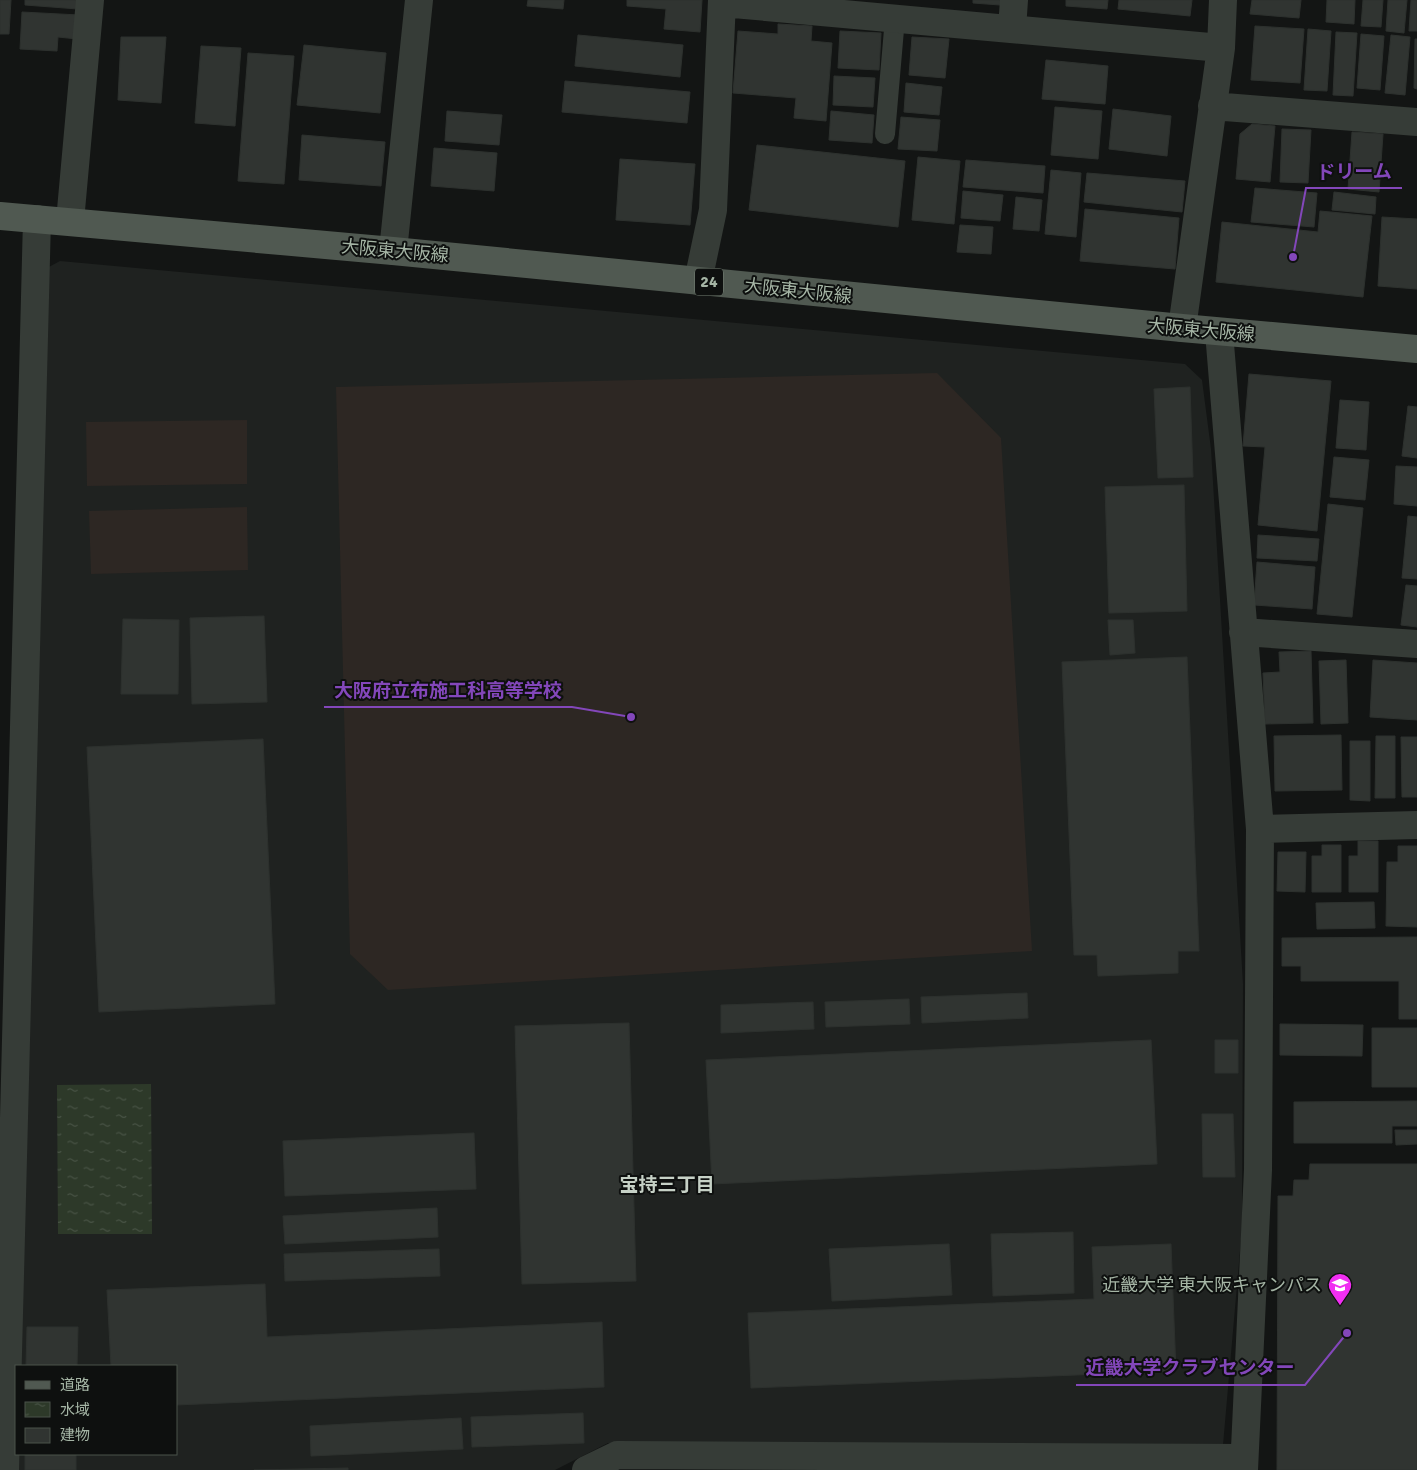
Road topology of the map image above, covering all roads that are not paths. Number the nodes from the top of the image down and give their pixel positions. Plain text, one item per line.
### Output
1 (90, 0) edge
2 (419, 0) edge
3 (1014, 0) edge
4 (1223, 0) edge
5 (722, 1) edge
6 (895, 18) junction
7 (1012, 29) junction
8 (1220, 48) junction
9 (1212, 106) junction
10 (1417, 122) edge
11 (885, 134) dead end
12 (0, 216) edge
13 (37, 219) junction
14 (70, 222) junction
15 (393, 251) junction
16 (698, 281) junction
17 (1182, 328) junction
18 (1219, 332) junction
19 (1417, 349) edge
20 (1243, 632) junction
21 (1417, 644) edge
22 (10, 823) edge
23 (1417, 825) edge
24 (1260, 829) junction
25 (942, 1463) edge
26 (1244, 1464) edge
27 (5, 1470) edge
28 (586, 1470) edge

1 - 14 street
2 - 15 street
3 - 7 street
4 - 8 street
5 - 6 street
5 - 16 street
6 - 7 street
6 - 11 lane
7 - 8 street
8 - 9 street
9 - 10 street
9 - 17 street
12 - 13 main road, 大阪東大阪線 / 24
13 - 14 main road, 大阪東大阪線 / 24
13 - 22 street
14 - 15 main road, 大阪東大阪線 / 24
15 - 16 main road, 大阪東大阪線 / 24
16 - 17 main road, 大阪東大阪線 / 24
17 - 18 main road, 大阪東大阪線 / 24
18 - 19 main road, 大阪東大阪線 / 24
18 - 20 street
20 - 21 street
20 - 24 street
22 - 27 street
23 - 24 street
24 - 26 street
25 - 26 street
25 - 28 street

